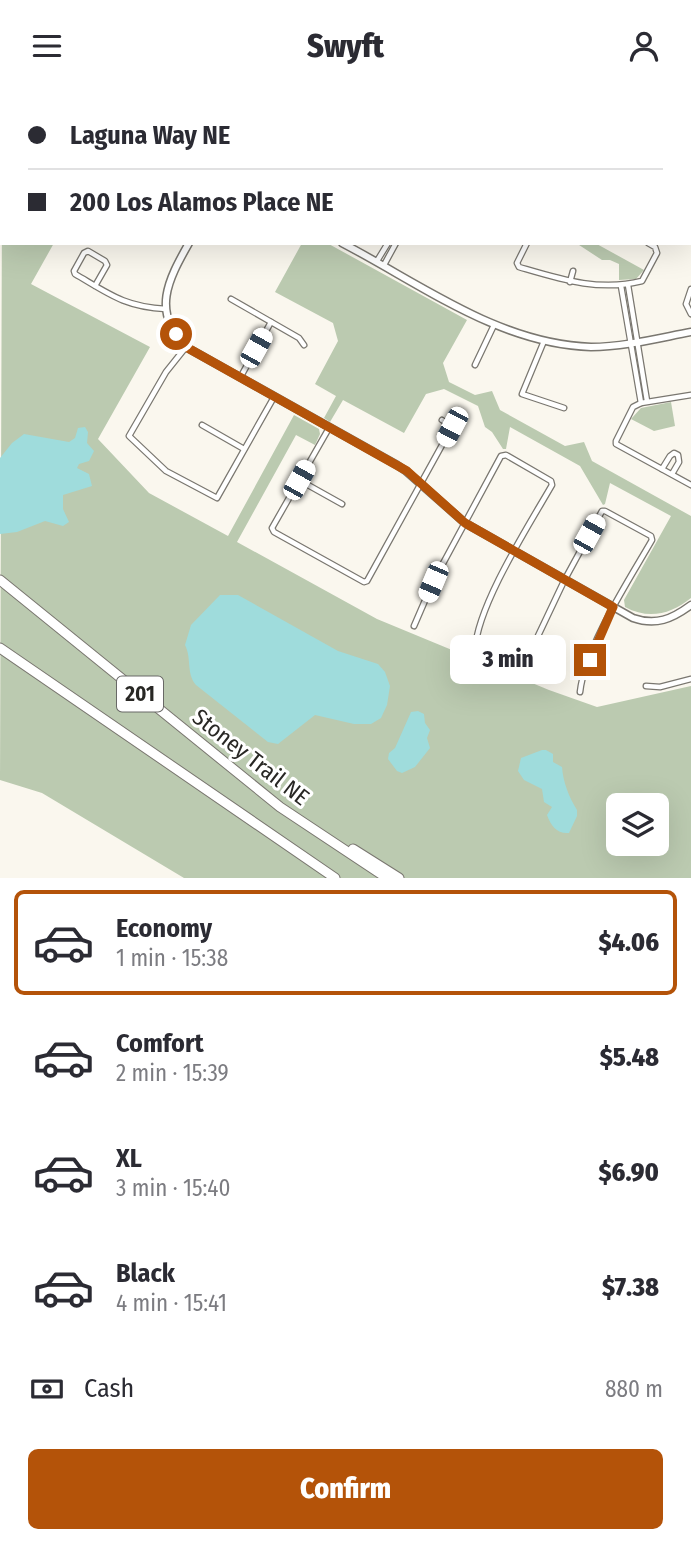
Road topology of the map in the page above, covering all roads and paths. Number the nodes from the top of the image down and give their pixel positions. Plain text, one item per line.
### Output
1 (188, 245) edge
2 (346, 245) edge
3 (387, 245) edge
4 (394, 245) edge
5 (526, 245) edge
6 (652, 245) edge
7 (381, 263) junction
8 (573, 271) dead end
9 (570, 282) junction
10 (628, 285) junction
11 (95, 286) junction
12 (621, 286) junction
13 (691, 289) edge
14 (231, 299) dead end
15 (166, 309) junction
16 (691, 314) edge
17 (271, 322) junction
18 (494, 325) junction
19 (691, 333) edge
20 (544, 341) junction
21 (635, 342) junction
22 (304, 345) dead end
23 (186, 347) junction
24 (475, 365) dead end
25 (240, 378) junction
26 (691, 394) edge
27 (274, 397) junction
28 (647, 401) junction
29 (641, 403) junction
30 (564, 408) dead end
31 (442, 419) dead end
32 (202, 425) dead end
33 (329, 428) junction
34 (244, 449) junction
35 (662, 470) junction
36 (672, 474) junction
37 (299, 480) junction
38 (421, 484) junction
39 (691, 485) edge
40 (342, 504) dead end
41 (465, 523) junction
42 (513, 552) junction
43 (0, 580) edge
44 (564, 580) junction
45 (691, 605) edge
46 (613, 607) junction
47 (414, 626) dead end
48 (0, 648) edge
49 (475, 650) dead end
50 (520, 668) dead end
51 (691, 679) edge
52 (646, 686) dead end
53 (580, 692) dead end
54 (280, 807) junction
55 (334, 878) edge
56 (387, 878) edge
57 (399, 878) edge

1 - 15 street
2 - 7 street
3 - 7 street
4 - 7 street
5 - 9 street
6 - 10 street
7 - 18 street
8 - 9 street
9 - 12 street
10 - 12 street
10 - 21 street
11 - 11 street
11 - 15 street
12 - 21 street
13 - 16 street
14 - 17 street
15 - 23 street
17 - 22 street
17 - 25 street
18 - 20 street
18 - 24 street
19 - 21 street
20 - 21 street
20 - 30 street
21 - 28 street
21 - 29 street
23 - 25 street
23 - 34 street
25 - 27 street
26 - 28 street
27 - 33 street
27 - 34 street
28 - 29 street
29 - 35 street
31 - 38 street
32 - 34 street
33 - 37 street
33 - 38 street
35 - 36 street
35 - 36 street
36 - 39 street
37 - 38 street
37 - 40 street
38 - 41 street
41 - 42 street
41 - 42 street
41 - 47 street
42 - 44 street
42 - 49 street
43 - 54 highway, Stoney Trail NE / 201
44 - 46 street
44 - 46 street
44 - 50 street
45 - 46 street
46 - 53 street
48 - 55 highway, 201
51 - 52 street
54 - 56 highway, Stoney Trail NE / 201
54 - 57 highway

